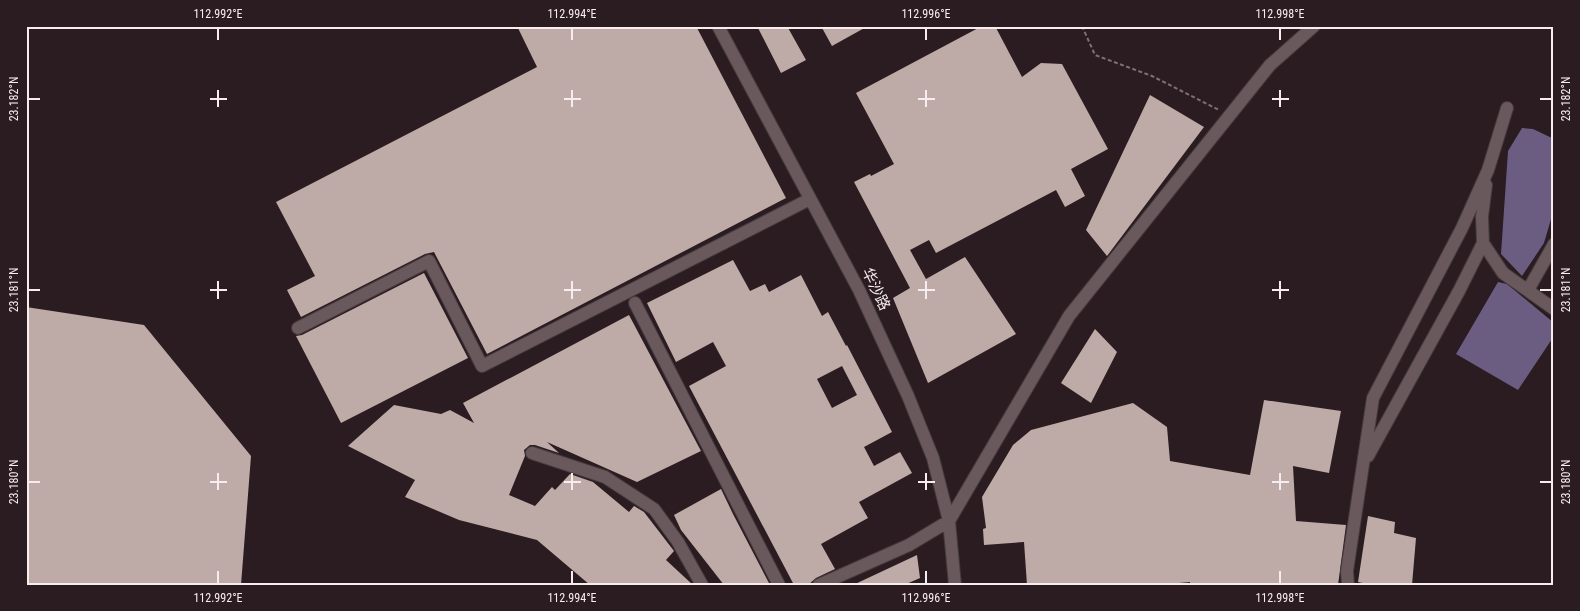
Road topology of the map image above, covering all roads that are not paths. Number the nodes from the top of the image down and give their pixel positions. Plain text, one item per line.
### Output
1 (718, 26) edge
2 (1314, 26) edge
3 (1507, 108) dead end
4 (1488, 170) junction
5 (810, 199) junction
6 (1483, 243) junction
7 (1554, 244) edge
8 (1528, 290) junction
9 (635, 303) dead end
10 (1554, 309) edge
11 (298, 328) dead end
12 (532, 453) dead end
13 (1363, 465) junction
14 (949, 521) junction
15 (702, 585) edge
16 (779, 585) edge
17 (819, 585) edge
18 (955, 585) edge
19 (1348, 585) edge

1 - 5 street, 华沙路
2 - 14 street
3 - 4 street
4 - 6 street
4 - 13 street
5 - 11 street
5 - 14 street, 华沙路
6 - 8 street
6 - 13 street
7 - 8 street
8 - 10 street
9 - 16 street
12 - 15 street
13 - 19 street
14 - 17 street
14 - 18 street, 华沙路

